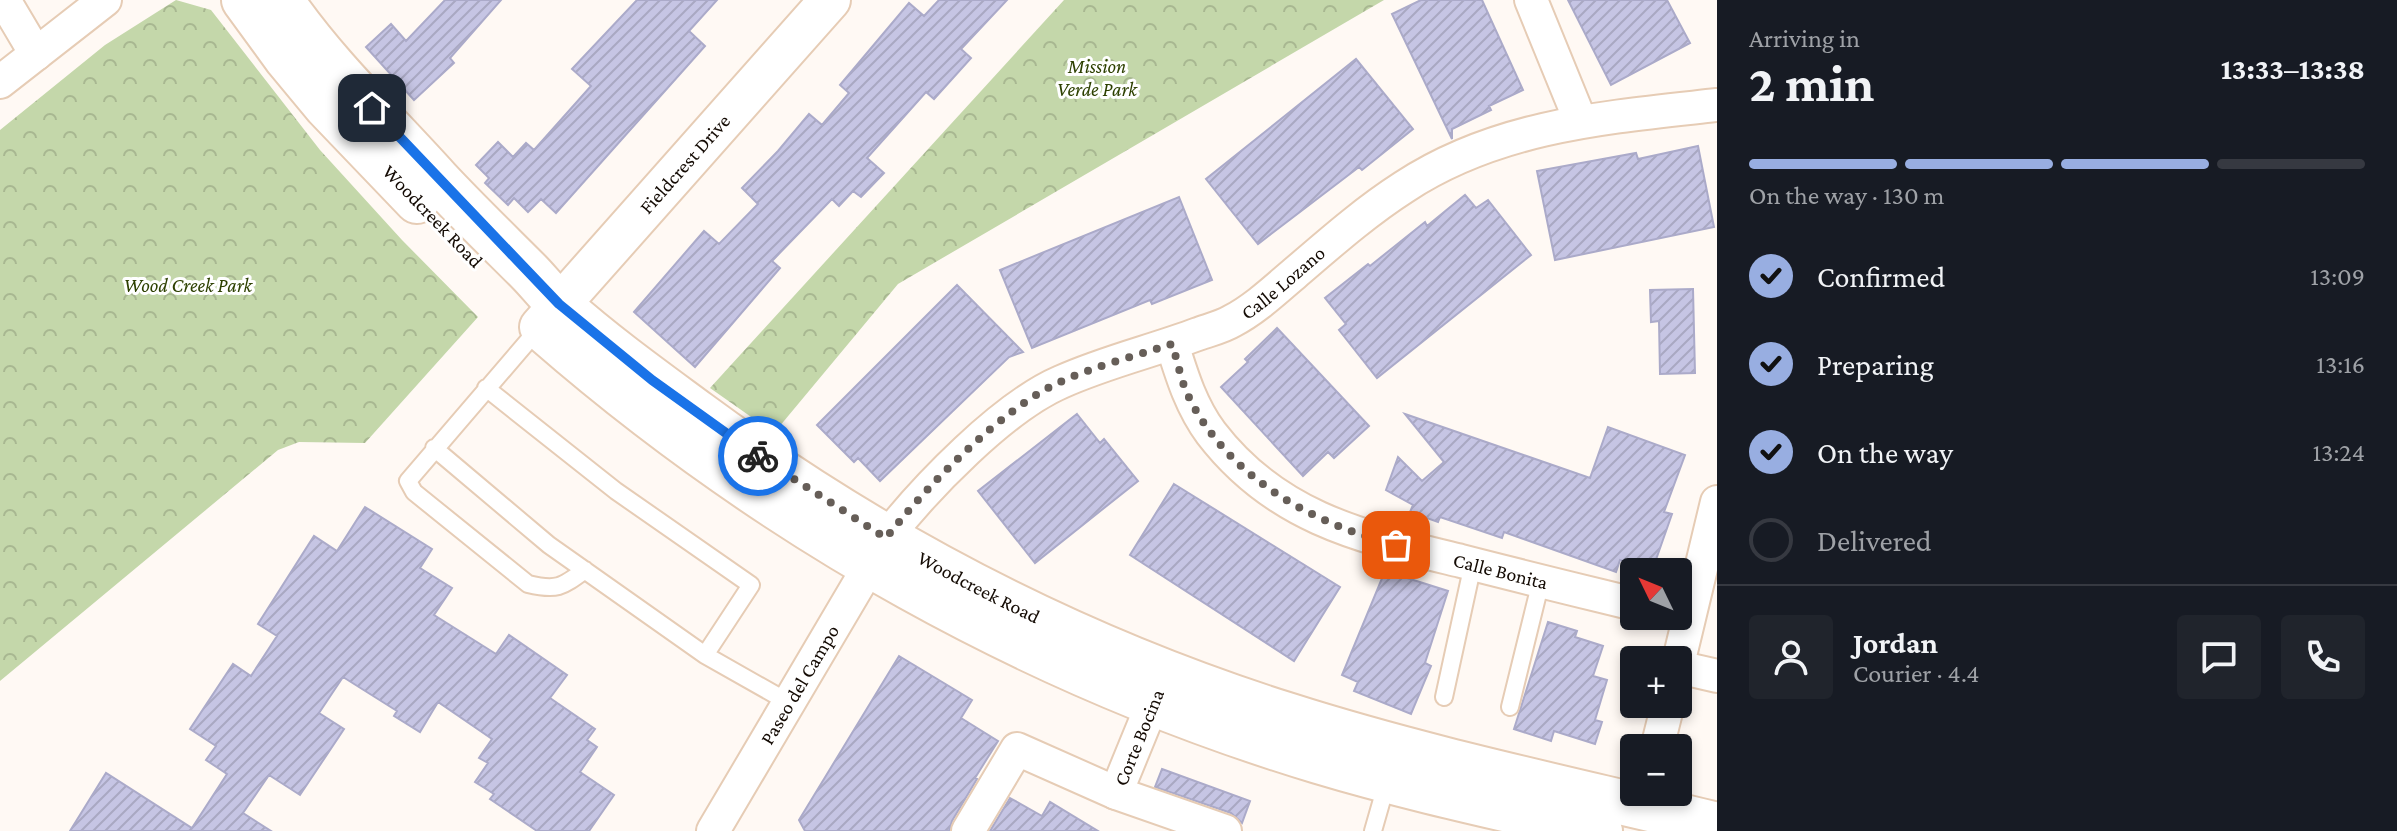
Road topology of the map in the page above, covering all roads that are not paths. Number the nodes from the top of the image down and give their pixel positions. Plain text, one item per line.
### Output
1 (4, 0) edge
2 (105, 0) edge
3 (244, 0) edge
4 (281, 0) edge
5 (830, 0) edge
6 (1531, 0) edge
7 (36, 54) junction
8 (0, 82) edge
9 (1717, 105) edge
10 (1580, 120) junction
11 (549, 316) junction
12 (1172, 344) junction
13 (486, 388) junction
14 (434, 448) junction
15 (1717, 502) edge
16 (877, 552) junction
17 (1473, 564) junction
18 (585, 570) junction
19 (1541, 581) junction
20 (1692, 587) edge
21 (1620, 601) edge
22 (705, 655) junction
23 (1692, 669) edge
24 (1717, 676) edge
25 (1159, 688) junction
26 (1444, 697) dead end
27 (788, 702) junction
28 (1510, 707) dead end
29 (1387, 780) junction
30 (1116, 793) junction
31 (1642, 810) edge
32 (1717, 825) edge
33 (713, 831) edge
34 (968, 831) edge
35 (1225, 831) edge
36 (1373, 831) edge
37 (1600, 831) edge

1 - 7 street
2 - 7 street
3 - 11 main road, Woodcreek Road
4 - 11 main road, Woodcreek Road
5 - 11 street, Fieldcrest Drive
6 - 10 street
7 - 8 street
9 - 10 street, Calle Lozano
10 - 12 street, Calle Lozano
11 - 13 lane
11 - 16 main road, Woodcreek Road
12 - 16 street, Calle Lozano
12 - 17 street, Calle Bonita
13 - 14 lane
13 - 22 lane
14 - 18 lane
14 - 18 lane
15 - 20 street
16 - 25 main road, Woodcreek Road
16 - 27 street, Paseo del Campo
17 - 19 street, Calle Bonita
17 - 26 lane
18 - 22 lane
19 - 21 street, Calle Bonita
19 - 28 lane
22 - 27 lane
23 - 24 street
25 - 29 main road, Woodcreek Road
25 - 30 street, Corte Bocina
25 - 31 main road, Woodcreek Road
27 - 33 street, Paseo del Campo
29 - 36 lane
29 - 37 main road, Woodcreek Road
30 - 34 street, Corte Bocina
30 - 35 street
31 - 32 main road, Woodcreek Road

